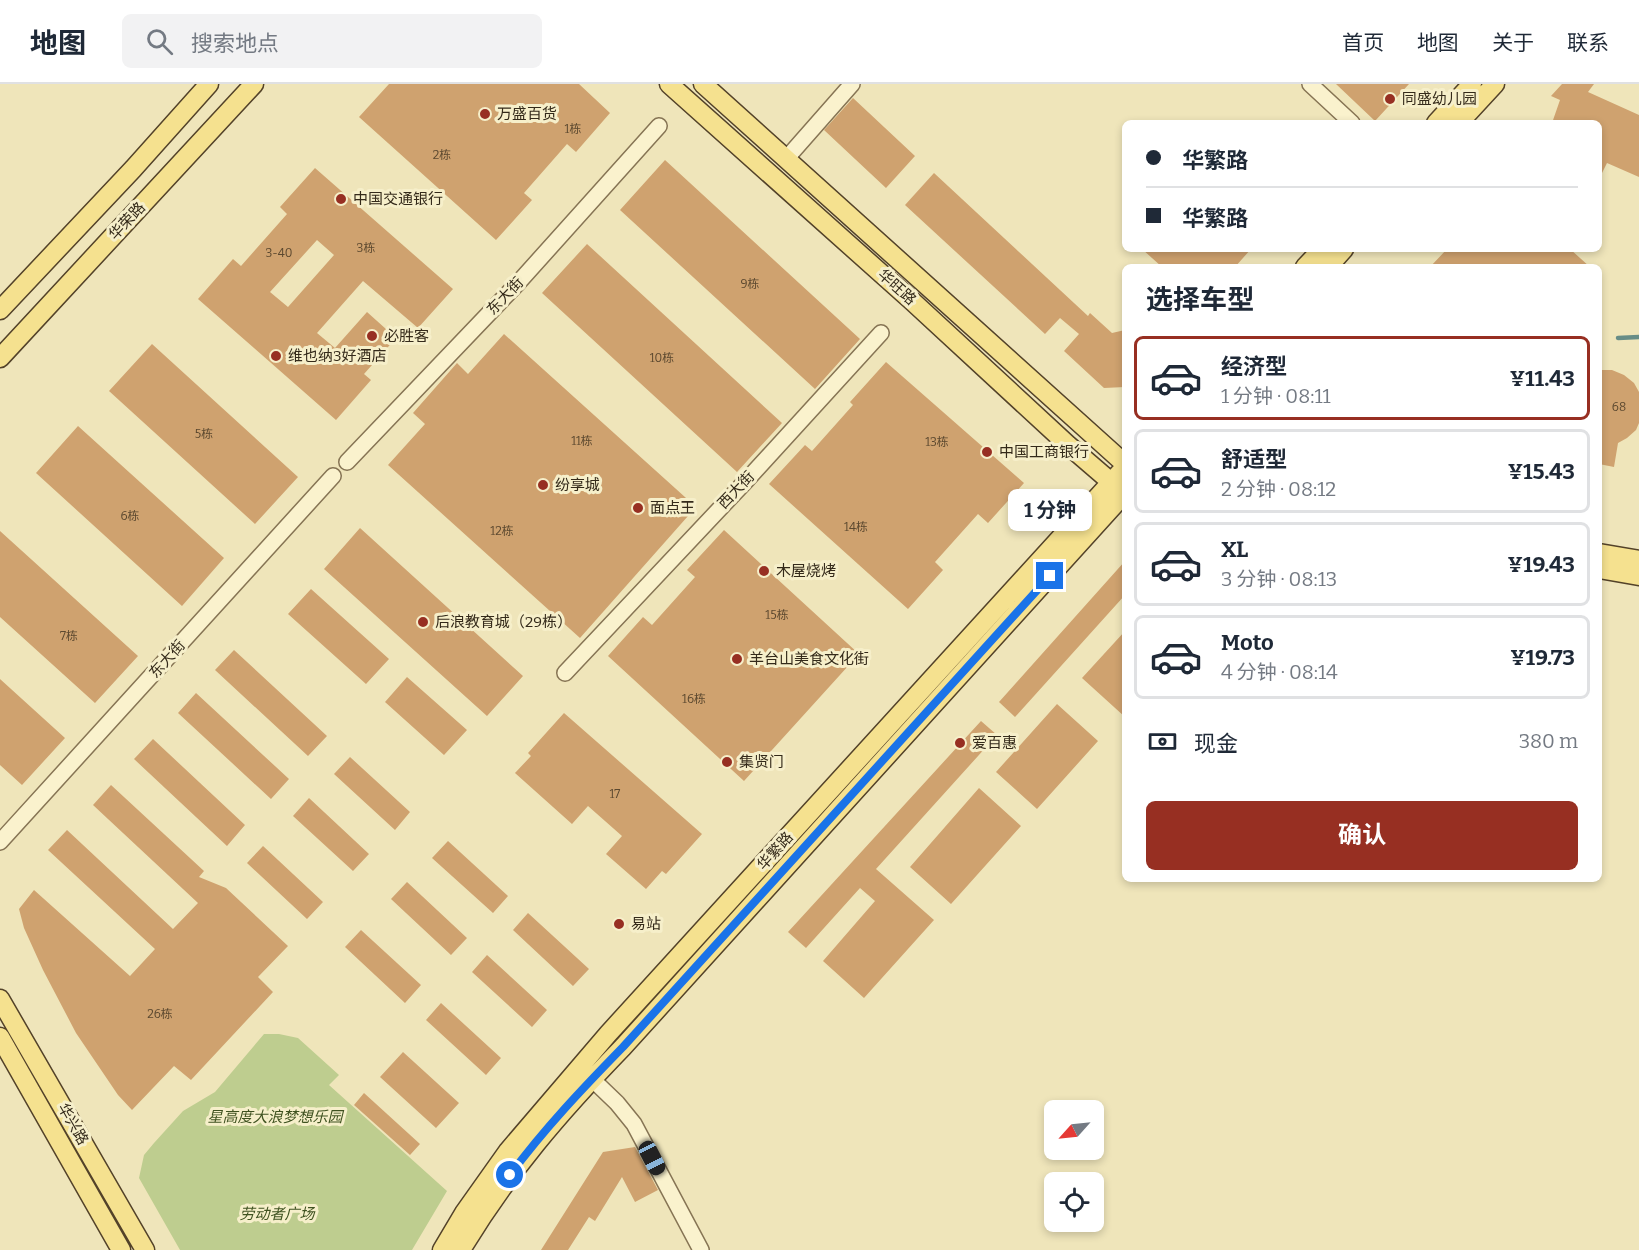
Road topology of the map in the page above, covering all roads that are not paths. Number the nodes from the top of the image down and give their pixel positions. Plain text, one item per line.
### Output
1 (209, 84) edge
2 (254, 84) edge
3 (669, 84) edge
4 (703, 84) edge
5 (852, 84) edge
6 (1310, 84) edge
7 (1472, 84) edge
8 (1495, 84) edge
9 (1349, 120) edge
10 (1439, 120) edge
11 (1462, 120) edge
12 (659, 126) dead end
13 (786, 159) junction
14 (1319, 252) edge
15 (1341, 252) edge
16 (1308, 264) edge
17 (1331, 264) edge
18 (0, 310) edge
19 (880, 333) dead end
20 (0, 358) edge
21 (347, 462) dead end
22 (1122, 462) edge
23 (333, 476) dead end
24 (1120, 488) edge
25 (1602, 554) edge
26 (1639, 560) edge
27 (1602, 570) edge
28 (1639, 576) edge
29 (565, 673) dead end
30 (0, 842) edge
31 (0, 999) edge
32 (0, 1037) edge
33 (592, 1079) junction
34 (121, 1250) edge
35 (145, 1250) edge
36 (442, 1250) edge
37 (461, 1250) edge
38 (701, 1250) edge

1 - 18 main road, 华荣路
2 - 20 main road, 华荣路
3 - 24 main road, 华旺路
4 - 13 main road, 华旺路
5 - 13 street
6 - 9 street
7 - 10 main road
8 - 11 main road
12 - 21 street, 东大街
13 - 22 main road, 华旺路
14 - 16 main road
15 - 17 main road
19 - 29 street, 西大街
23 - 30 street, 东大街
24 - 33 main road, 华繁路
24 - 36 main road, 华繁路
25 - 26 main road
27 - 28 main road
31 - 35 main road, 华兴路
32 - 34 main road, 华兴路
33 - 37 main road, 华繁路
33 - 38 street

